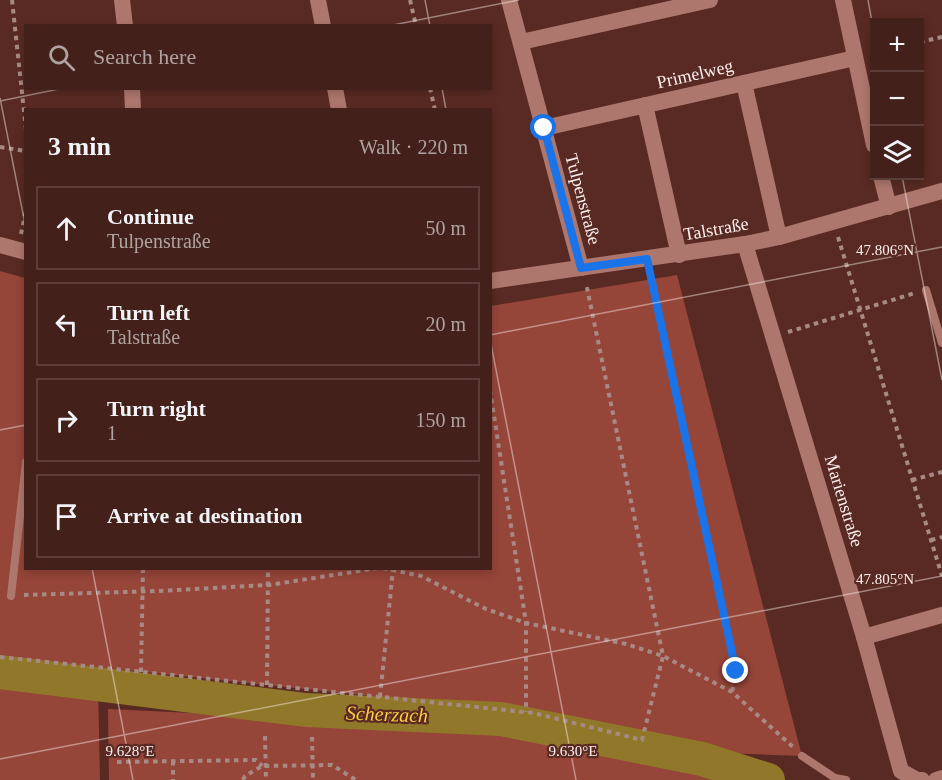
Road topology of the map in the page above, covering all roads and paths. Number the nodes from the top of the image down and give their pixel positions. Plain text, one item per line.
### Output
1 (12, 0) edge
2 (122, 0) edge
3 (318, 0) edge
4 (410, 0) edge
5 (509, 0) edge
6 (710, 0) edge
7 (843, 0) edge
8 (126, 24) edge
9 (323, 24) edge
10 (416, 24) edge
11 (942, 37) edge
12 (924, 41) edge
13 (521, 42) junction
14 (855, 58) junction
15 (744, 83) junction
16 (132, 90) edge
17 (335, 90) edge
18 (430, 90) edge
19 (645, 105) junction
20 (133, 108) edge
21 (339, 108) edge
22 (435, 108) edge
23 (24, 111) edge
24 (870, 127) edge
25 (544, 128) junction
26 (0, 147) edge
27 (24, 151) edge
28 (882, 180) edge
29 (942, 191) edge
30 (889, 207) junction
31 (833, 222) junction
32 (779, 237) junction
33 (745, 244) junction
34 (0, 245) edge
35 (24, 251) edge
36 (679, 255) junction
37 (647, 259) junction
38 (581, 268) junction
39 (492, 281) edge
40 (588, 290) dead end
41 (926, 290) joint
42 (861, 310) junction
43 (774, 337) junction
44 (942, 343) edge
45 (492, 403) edge
46 (942, 472) edge
47 (24, 480) edge
48 (912, 480) junction
49 (942, 537) edge
50 (931, 540) junction
51 (143, 570) edge
52 (268, 570) edge
53 (365, 570) edge
54 (393, 570) edge
55 (942, 576) edge
56 (269, 585) junction
57 (143, 592) junction
58 (11, 596) joint
59 (942, 615) edge
60 (526, 623) junction
61 (864, 637) junction
62 (663, 656) junction
63 (0, 657) edge
64 (141, 672) junction
65 (267, 685) junction
66 (732, 692) junction
67 (380, 697) junction
68 (526, 712) junction
69 (265, 736) dead end
70 (312, 737) dead end
71 (802, 756) joint
72 (173, 761) junction
73 (117, 762) dead end
74 (313, 765) junction
75 (264, 766) junction
76 (942, 778) edge
77 (173, 780) edge
78 (243, 780) edge
79 (266, 780) edge
80 (313, 780) edge
81 (356, 780) edge
82 (846, 780) edge
83 (917, 780) edge
84 (922, 780) edge
85 (936, 780) edge

1 - 23 path
2 - 8 street
3 - 9 street
4 - 10 path
5 - 13 street, Tulpenstraße
6 - 13 street
7 - 14 street
11 - 12 path
13 - 25 street, Tulpenstraße
14 - 15 street, Primelweg
14 - 24 street
15 - 19 street, Primelweg
15 - 32 street
16 - 20 street
17 - 21 street
18 - 22 path
19 - 25 street, Primelweg
19 - 36 street
25 - 38 street, Tulpenstraße
26 - 27 path
28 - 30 street
29 - 30 street, Talstraße
30 - 31 street, Talstraße
31 - 32 street, Talstraße
31 - 42 path
32 - 33 street, Talstraße
33 - 36 street, Talstraße
33 - 43 street, Marienstraße
34 - 35 street
36 - 37 street, Talstraße
37 - 38 street, Talstraße
37 - 66 path
38 - 39 street, Talstraße
40 - 62 path
41 - 42 path
41 - 44 lane
42 - 43 path
42 - 48 path
43 - 61 street, Marienstraße
45 - 60 path
46 - 48 path
47 - 58 lane
48 - 50 path
49 - 50 path
50 - 55 path
51 - 57 path
52 - 56 path
53 - 56 path
54 - 60 path
54 - 67 path
56 - 57 path
56 - 65 path
57 - 58 path
57 - 64 path
59 - 61 street
60 - 62 path
60 - 68 path
61 - 83 street, Marienstraße
62 - 66 path
62 - 68 path
63 - 64 path
64 - 65 path
65 - 67 path
66 - 71 path
67 - 68 path
69 - 75 path
70 - 74 path
71 - 82 lane
72 - 73 path
72 - 75 path
72 - 77 path
74 - 75 path
74 - 80 path
74 - 81 path
75 - 78 path
75 - 79 path
76 - 85 street
83 - 84 street

